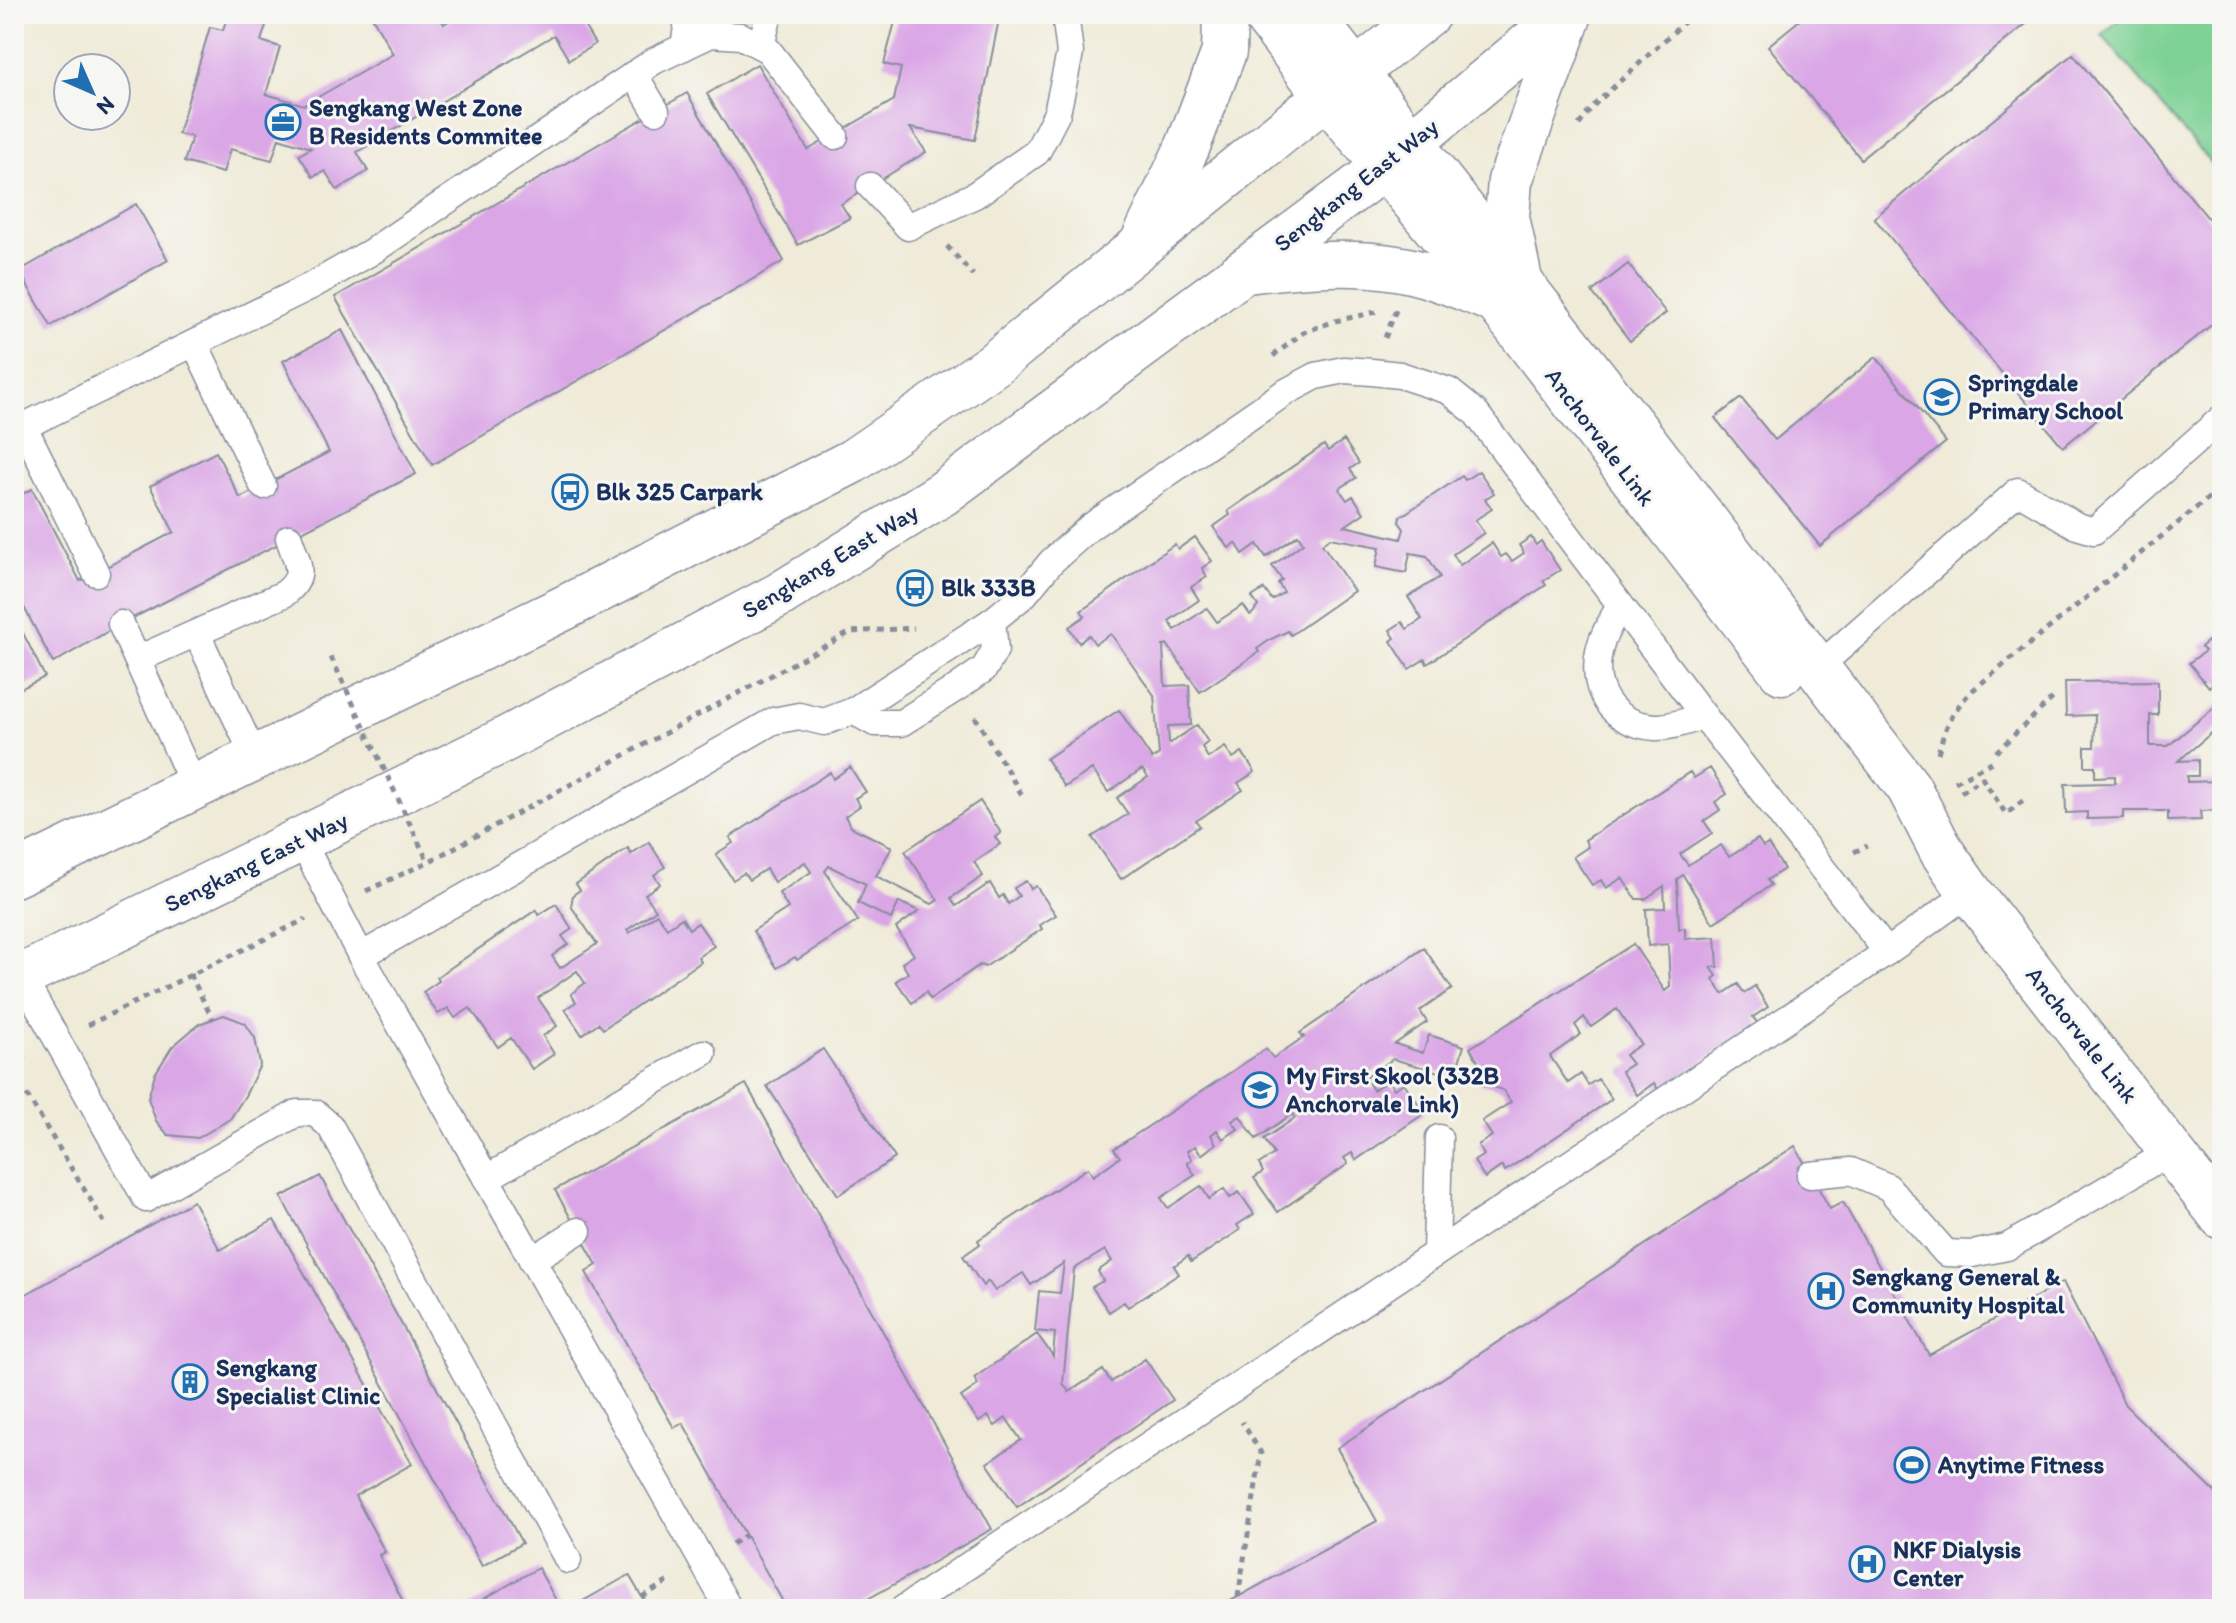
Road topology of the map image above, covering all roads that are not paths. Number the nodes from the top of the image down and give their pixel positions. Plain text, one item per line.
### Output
1 (689, 14) edge
2 (769, 14) edge
3 (1065, 14) edge
4 (1225, 14) edge
5 (1264, 14) edge
6 (1310, 14) edge
7 (1428, 14) edge
8 (1567, 14) edge
9 (761, 46) junction
10 (684, 47) junction
11 (634, 74) junction
12 (1341, 85) junction
13 (656, 111) dead end
14 (835, 136) dead end
15 (1397, 154) junction
16 (870, 186) dead end
17 (1139, 249) junction
18 (1247, 271) junction
19 (1508, 290) junction
20 (195, 344) junction
21 (2222, 418) edge
22 (19, 429) edge
23 (263, 486) dead end
24 (289, 538) dead end
25 (96, 573) dead end
26 (1620, 605) junction
27 (992, 621) junction
28 (121, 624) dead end
29 (197, 634) junction
30 (138, 659) junction
31 (1816, 669) junction
32 (853, 711) junction
33 (1704, 716) junction
34 (255, 758) junction
35 (194, 786) junction
36 (301, 840) junction
37 (1942, 852) junction
38 (14, 875) edge
39 (1970, 892) junction
40 (1887, 952) junction
41 (361, 956) junction
42 (18, 978) edge
43 (703, 1053) dead end
44 (1439, 1138) dead end
45 (2172, 1151) junction
46 (1810, 1175) dead end
47 (487, 1178) junction
48 (2222, 1217) edge
49 (578, 1231) dead end
50 (1436, 1253) junction
51 (532, 1260) junction
52 (568, 1560) dead end
53 (729, 1609) edge
54 (903, 1609) edge

1 - 10 lane
2 - 9 lane
3 - 16 lane
4 - 17 main road
5 - 12 main road, Anchorvale Link
6 - 12 main road, Anchorvale Link
7 - 12 main road
8 - 15 main road, Sengkang East Way
8 - 19 main road
9 - 10 lane
9 - 14 lane
10 - 11 lane
11 - 13 lane
11 - 20 lane
12 - 15 main road, Anchorvale Link
12 - 17 main road
15 - 18 main road, Sengkang East Way
15 - 19 main road, Anchorvale Link
17 - 34 main road
18 - 19 main road
18 - 36 main road, Sengkang East Way
19 - 31 main road, Anchorvale Link
19 - 37 main road, Anchorvale Link
20 - 22 lane
20 - 23 lane
21 - 31 lane
22 - 25 lane
24 - 29 lane
26 - 27 lane
26 - 33 lane
26 - 33 lane
27 - 32 lane
27 - 32 lane
28 - 30 lane
29 - 30 lane
29 - 34 lane
30 - 35 lane
31 - 37 main road, Anchorvale Link
32 - 41 lane
33 - 40 lane
34 - 35 main road
35 - 38 main road
36 - 41 lane
36 - 42 main road, Sengkang East Way
37 - 39 main road, Anchorvale Link
39 - 40 lane
39 - 45 main road, Anchorvale Link
40 - 50 lane
41 - 47 lane
42 - 52 lane
43 - 47 lane
44 - 50 lane
45 - 46 lane
45 - 48 main road, Anchorvale Link
47 - 51 lane
49 - 51 lane
50 - 54 lane
51 - 53 lane

